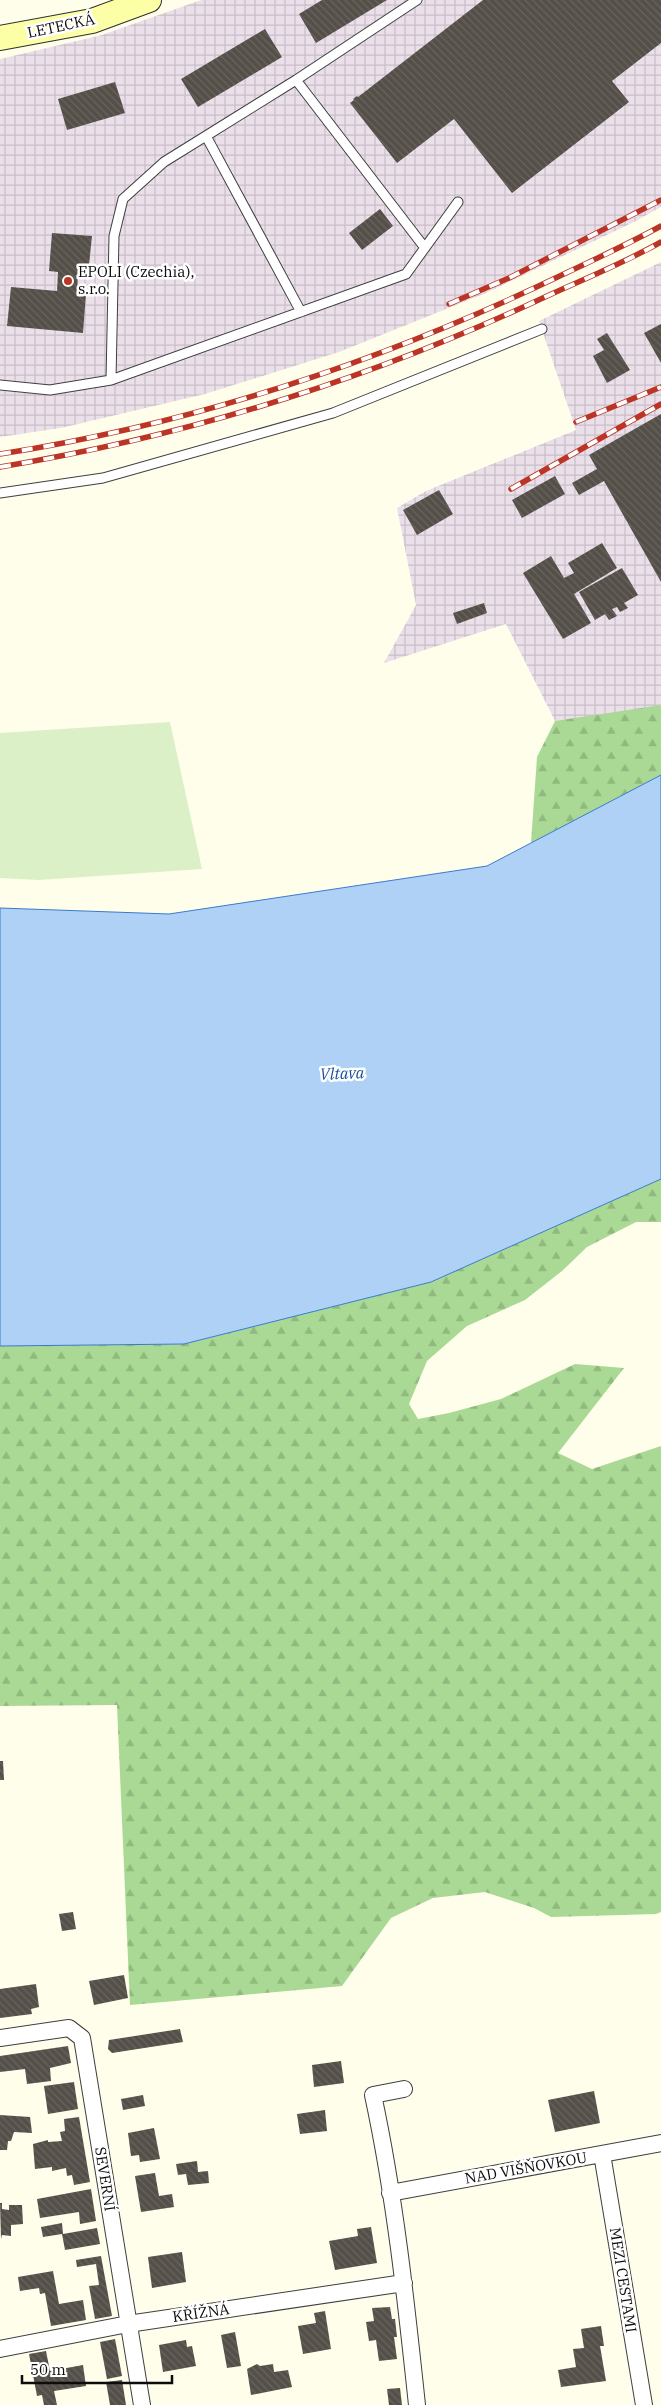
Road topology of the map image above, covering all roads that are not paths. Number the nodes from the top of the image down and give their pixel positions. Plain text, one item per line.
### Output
1 (149, 0) edge
2 (417, 0) edge
3 (0, 38) edge
4 (296, 80) junction
5 (206, 136) junction
6 (458, 202) dead end
7 (425, 248) junction
8 (301, 312) junction
9 (542, 328) dead end
10 (112, 380) junction
11 (0, 385) edge
12 (0, 493) edge
13 (0, 2038) edge
14 (404, 2089) dead end
15 (661, 2143) edge
16 (602, 2154) junction
17 (390, 2193) junction
18 (404, 2283) junction
19 (128, 2324) junction
20 (0, 2349) edge
21 (142, 2405) edge
22 (417, 2405) edge
23 (644, 2405) edge

1 - 3 street, LETECKÁ
2 - 4 lane
4 - 5 lane
4 - 7 lane
5 - 8 lane
5 - 10 lane
6 - 7 lane
7 - 8 lane
8 - 10 lane
9 - 12 lane
10 - 11 lane
13 - 19 street, SEVERNÍ
14 - 17 street
15 - 16 street, NAD VIŠŇOVKOU
16 - 17 street, NAD VIŠŇOVKOU
16 - 23 street, MEZI CESTAMI
17 - 18 street
18 - 19 street, KŘÍŽNÁ
18 - 22 street
19 - 20 street, KŘÍŽNÁ
19 - 21 street, SEVERNÍ

